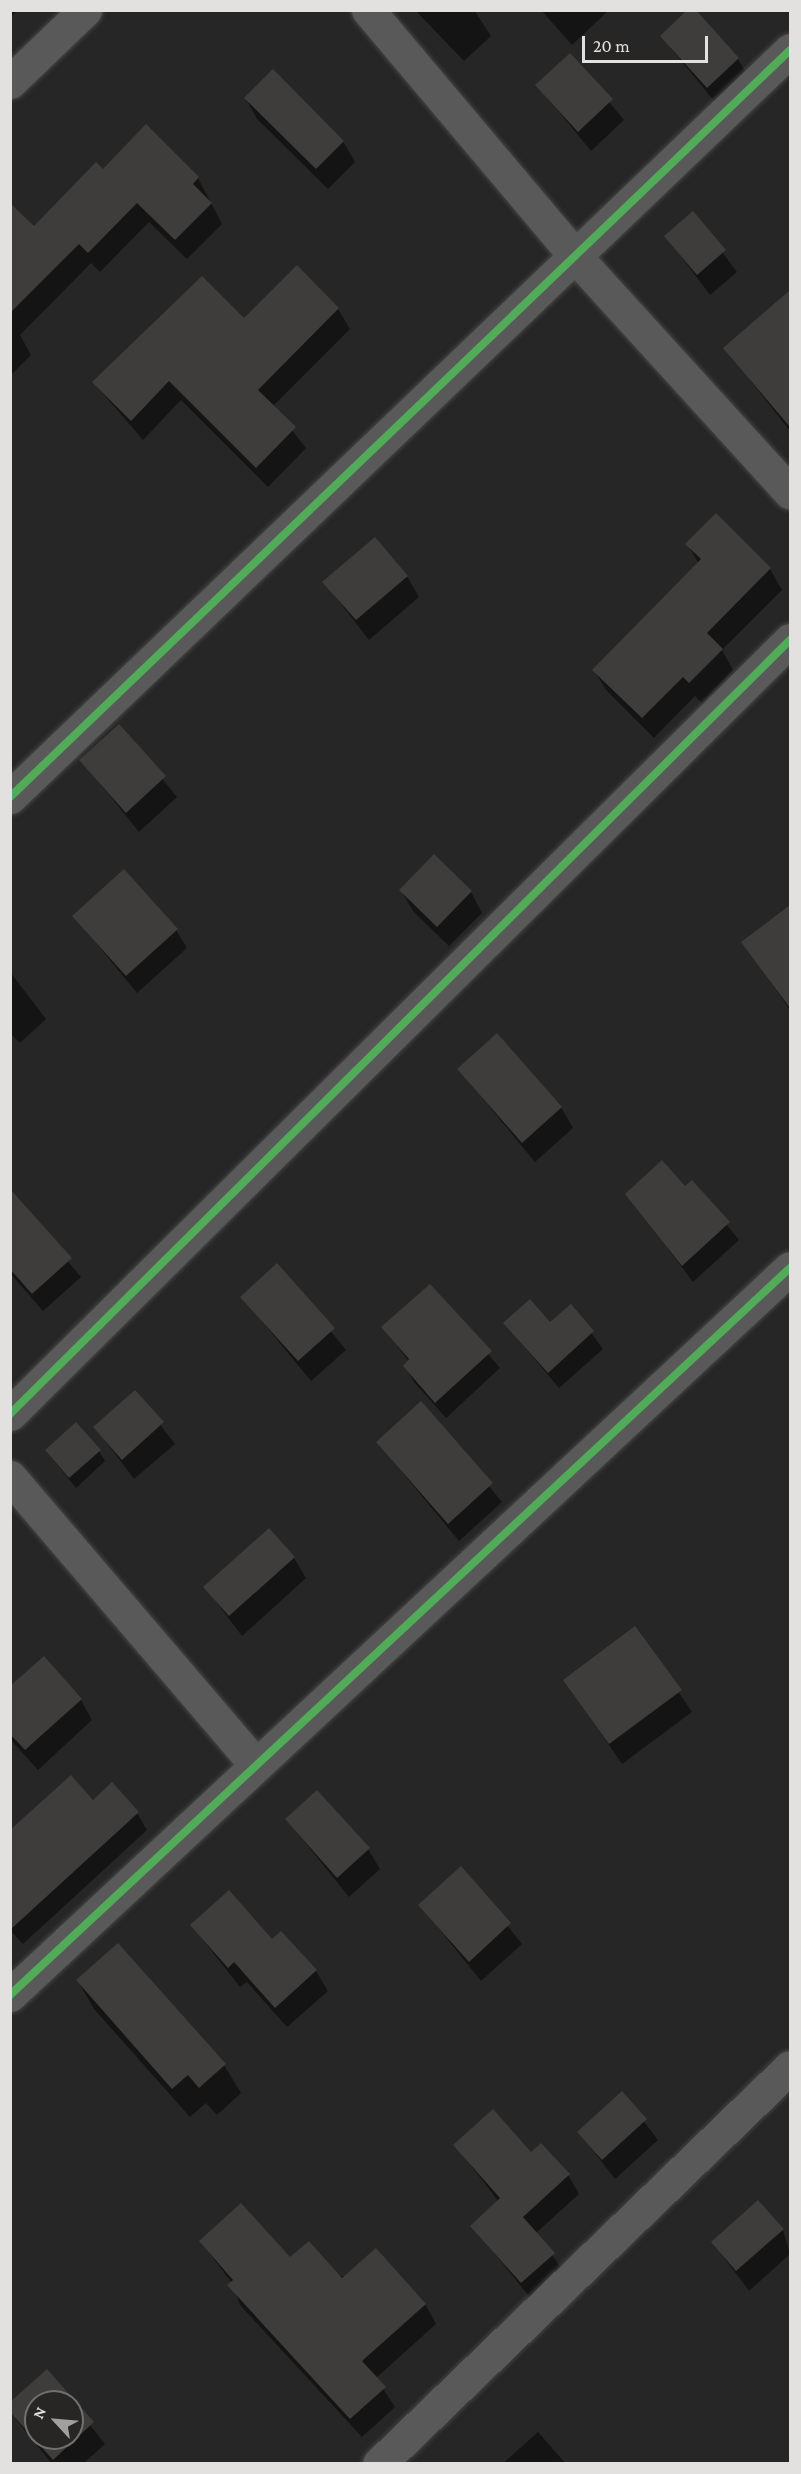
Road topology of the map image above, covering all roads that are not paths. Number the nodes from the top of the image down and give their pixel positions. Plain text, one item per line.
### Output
1 (85, 10) edge
2 (368, 10) edge
3 (790, 50) edge
4 (10, 82) edge
5 (574, 255) junction
6 (790, 492) edge
7 (790, 640) edge
8 (10, 797) edge
9 (790, 1268) edge
10 (10, 1414) edge
11 (10, 1477) edge
12 (256, 1765) junction
13 (10, 1995) edge
14 (790, 2067) edge
15 (379, 2463) edge

1 - 4 street
2 - 5 street
3 - 5 street
5 - 6 street
5 - 8 street
7 - 10 street
9 - 12 street
11 - 12 street
12 - 13 street
14 - 15 street

